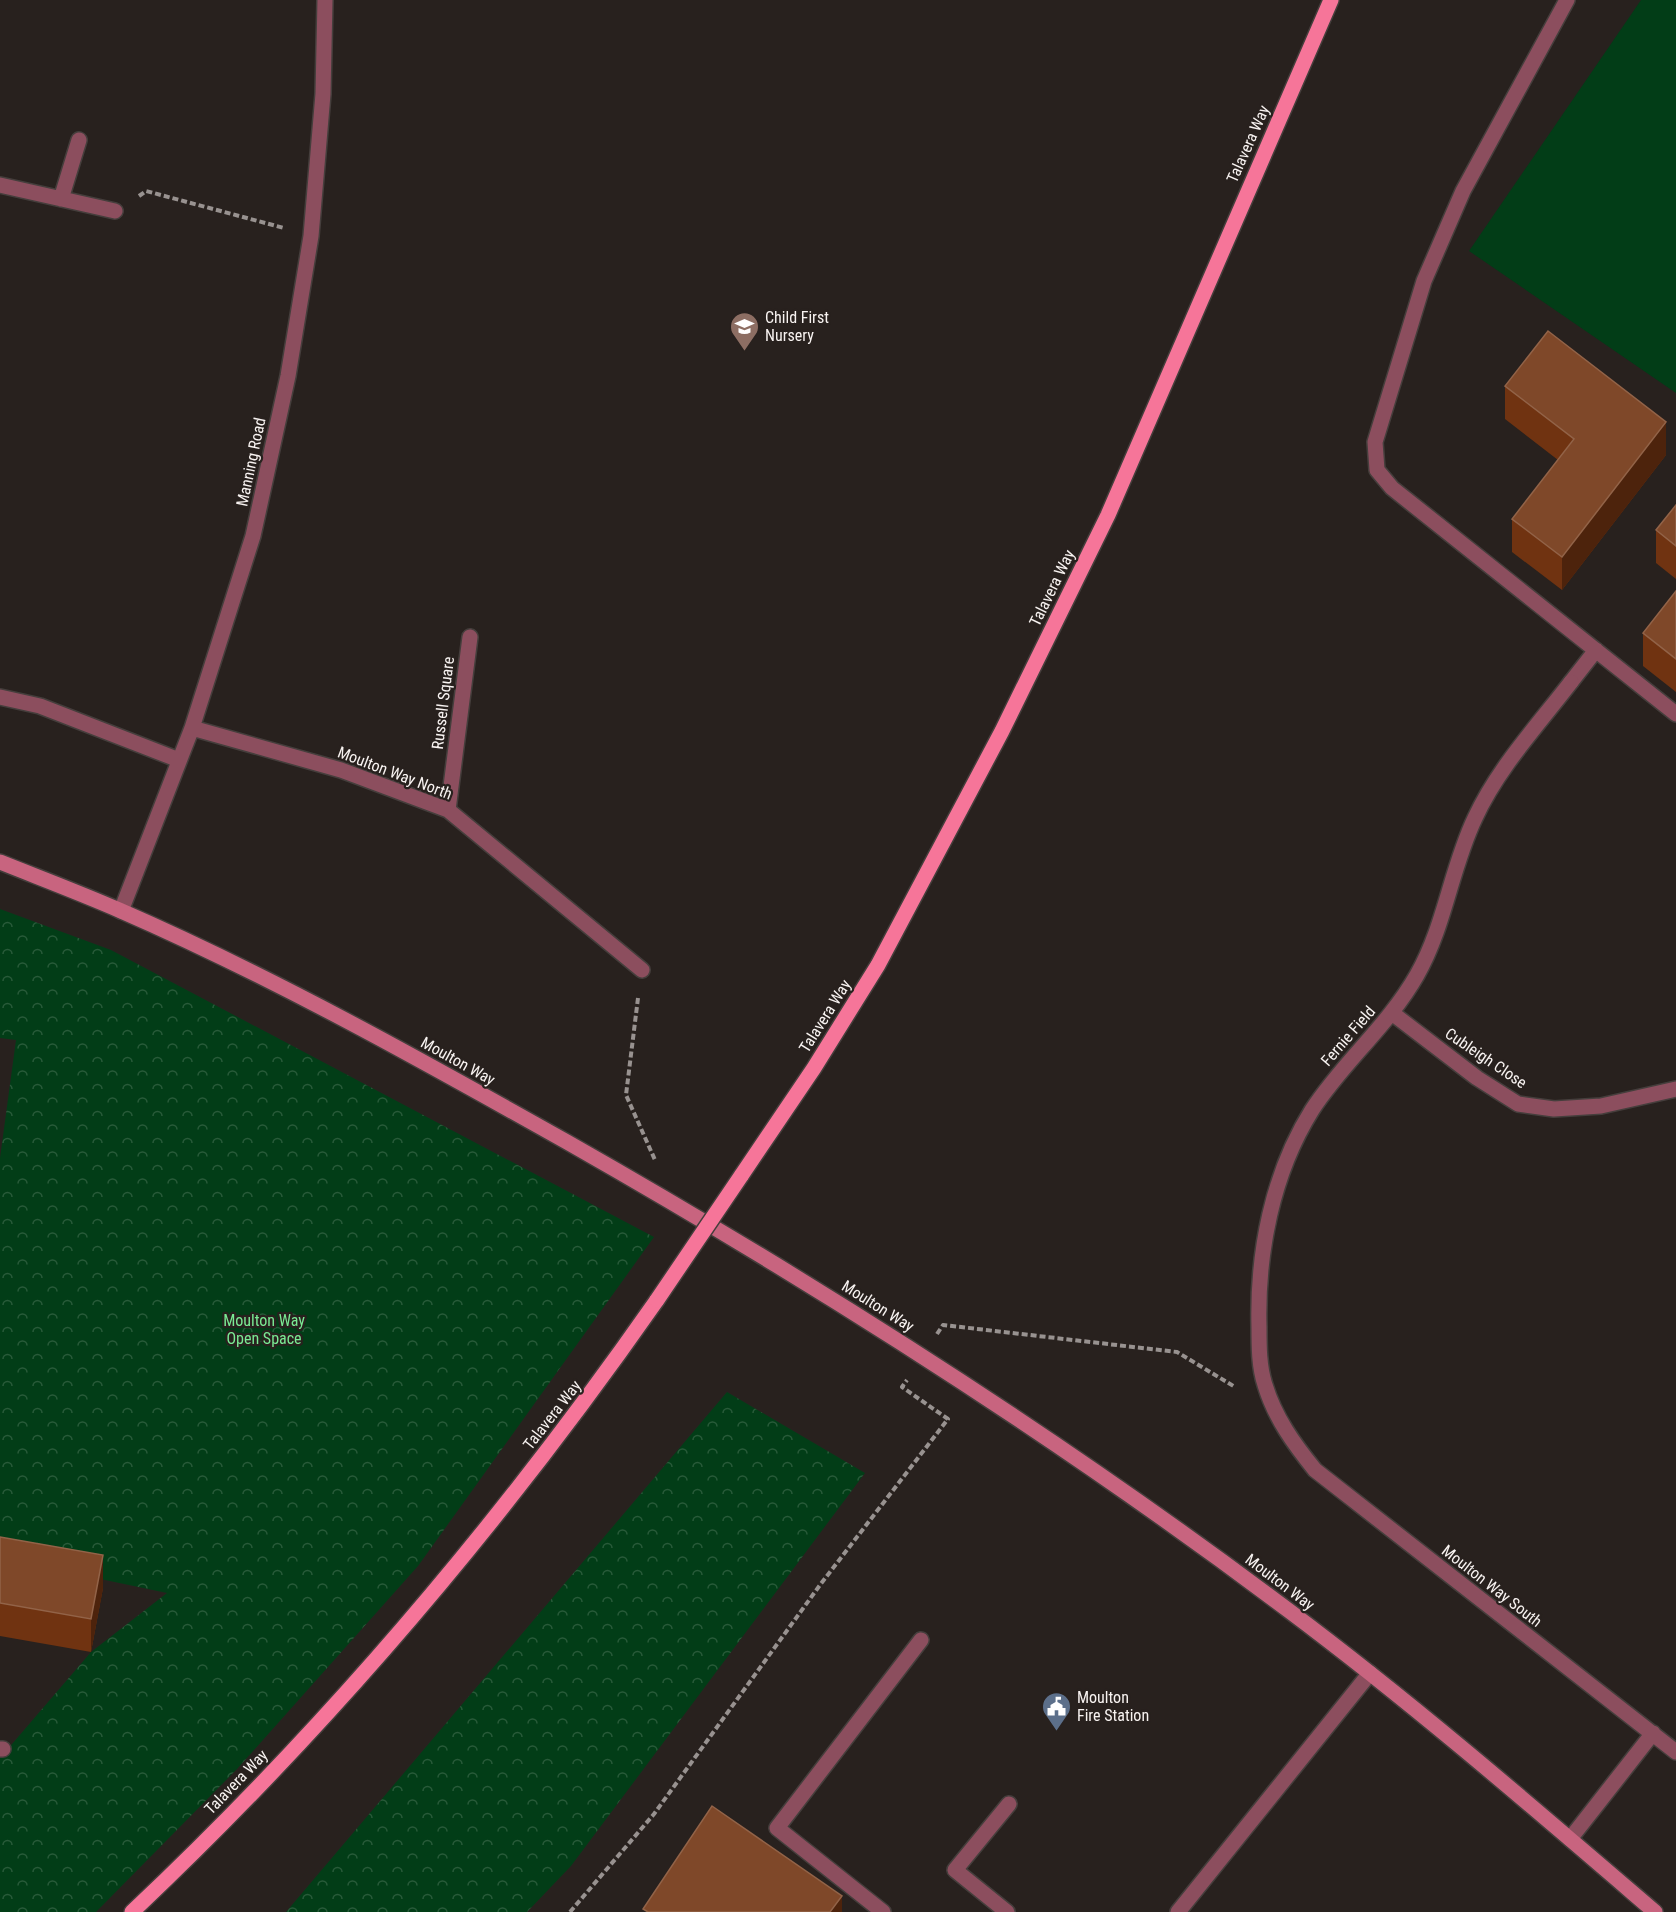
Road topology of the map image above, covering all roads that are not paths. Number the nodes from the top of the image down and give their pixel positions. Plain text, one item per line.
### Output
1 (326, 0) edge
2 (1331, 0) edge
3 (1567, 0) edge
4 (79, 140) dead end
5 (0, 185) edge
6 (61, 199) junction
7 (115, 211) road end
8 (470, 637) dead end
9 (1596, 650) junction
10 (0, 697) edge
11 (1676, 714) edge
12 (192, 728) junction
13 (179, 760) junction
14 (448, 810) junction
15 (0, 862) edge
16 (121, 911) junction
17 (642, 970) road end
18 (1392, 1013) junction
19 (1676, 1089) edge
20 (1292, 1442) joint
21 (921, 1640) dead end
22 (1370, 1673) junction
23 (1653, 1733) junction
24 (1676, 1752) edge
25 (1009, 1804) dead end
26 (1570, 1839) junction
27 (132, 1912) edge
28 (884, 1912) edge
29 (1007, 1912) edge
30 (1178, 1912) edge
31 (1655, 1912) edge

1 - 12 street, Manning Road
2 - 27 main road, Talavera Way, bridge
3 - 9 street
4 - 6 street
5 - 6 street
6 - 7 street
8 - 14 street, Russell Square
9 - 11 street
9 - 18 street, Fernie Field
10 - 13 street
12 - 13 street, Manning Road
12 - 14 street, Moulton Way North
13 - 16 street, Manning Road
14 - 17 street, Moulton Way North
15 - 16 street, Moulton Way
16 - 22 street, Moulton Way
18 - 19 street, Cubleigh Close
18 - 20 street, Fernie Field
20 - 23 street, Moulton Way South
21 - 28 street
22 - 26 street, Moulton Way
22 - 30 street
23 - 24 street, Moulton Way South
23 - 26 street
25 - 29 street
26 - 31 street, Moulton Way

